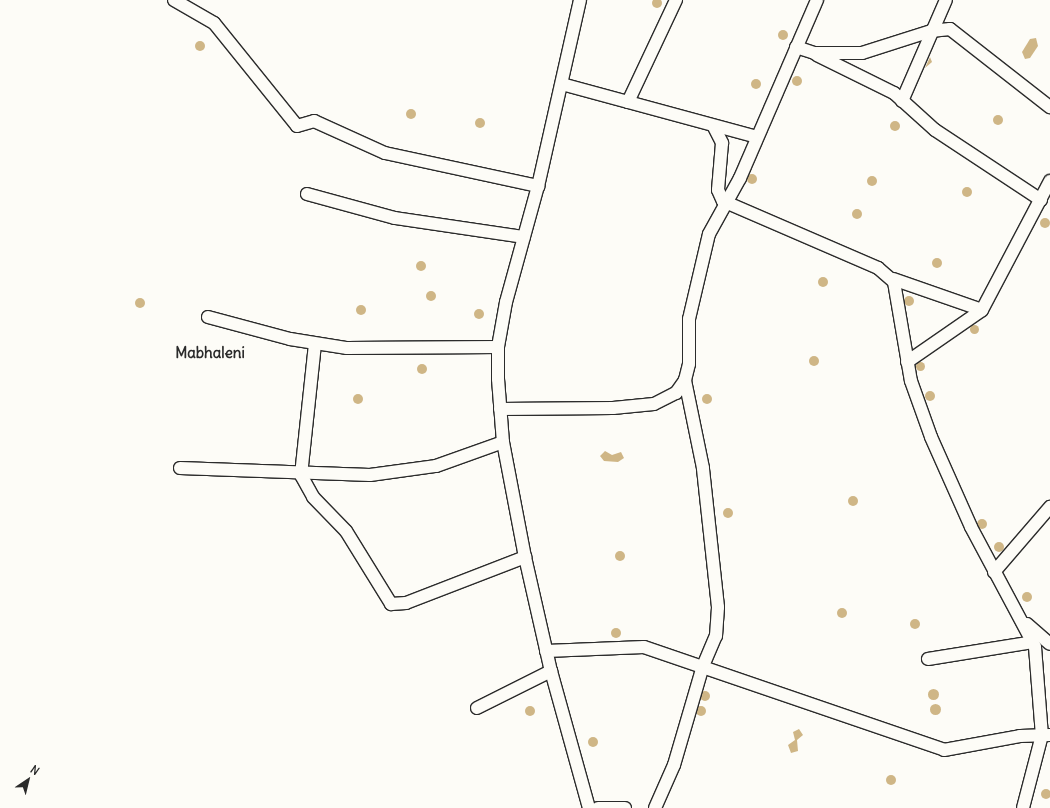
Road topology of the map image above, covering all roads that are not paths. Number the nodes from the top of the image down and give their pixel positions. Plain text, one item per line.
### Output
1 (174, 0) edge
2 (580, 0) edge
3 (676, 0) edge
4 (817, 0) edge
5 (946, 0) edge
6 (931, 31) junction
7 (796, 47) junction
8 (814, 53) junction
9 (562, 84) junction
10 (902, 101) junction
11 (628, 102) junction
12 (1050, 107) edge
13 (714, 127) junction
14 (757, 137) junction
15 (1050, 181) edge
16 (538, 186) junction
17 (307, 194) dead end
18 (1041, 200) junction
19 (726, 203) junction
20 (524, 237) junction
21 (893, 279) junction
22 (982, 310) junction
23 (208, 317) dead end
24 (315, 344) junction
25 (498, 347) junction
26 (907, 362) junction
27 (685, 380) junction
28 (500, 409) junction
29 (503, 442) junction
30 (180, 468) dead end
31 (301, 475) junction
32 (1050, 507) edge
33 (525, 557) junction
34 (994, 572) junction
35 (1023, 621) junction
36 (1033, 642) junction
37 (1050, 644) edge
38 (546, 651) junction
39 (928, 660) dead end
40 (702, 666) junction
41 (551, 671) junction
42 (477, 708) dead end
43 (1046, 735) edge
44 (589, 808) edge
45 (598, 808) edge
46 (625, 808) edge
47 (655, 808) edge
48 (1023, 808) edge

1 - 16 street
2 - 9 street
3 - 11 street
4 - 7 street
5 - 6 street
6 - 8 street
6 - 10 street
6 - 12 street
7 - 8 street
7 - 14 street
8 - 10 street
9 - 11 street
9 - 16 street
10 - 18 street
11 - 13 street
13 - 14 street
13 - 19 street
14 - 19 street
15 - 18 street
16 - 20 street
17 - 20 street
18 - 22 street
19 - 21 street
19 - 27 street
20 - 25 street
21 - 22 street
21 - 26 street
22 - 26 street
23 - 24 street
24 - 25 street
24 - 31 street
25 - 28 street
26 - 34 street
27 - 28 street
27 - 40 street
28 - 29 street
29 - 31 street
29 - 33 street
30 - 31 street
31 - 33 street
32 - 34 street
33 - 38 street
34 - 35 street
35 - 36 street
35 - 37 street
36 - 39 street
36 - 43 street
38 - 40 street
38 - 41 street
40 - 43 street
40 - 47 street
41 - 42 street
41 - 44 street
43 - 48 street
45 - 46 street

